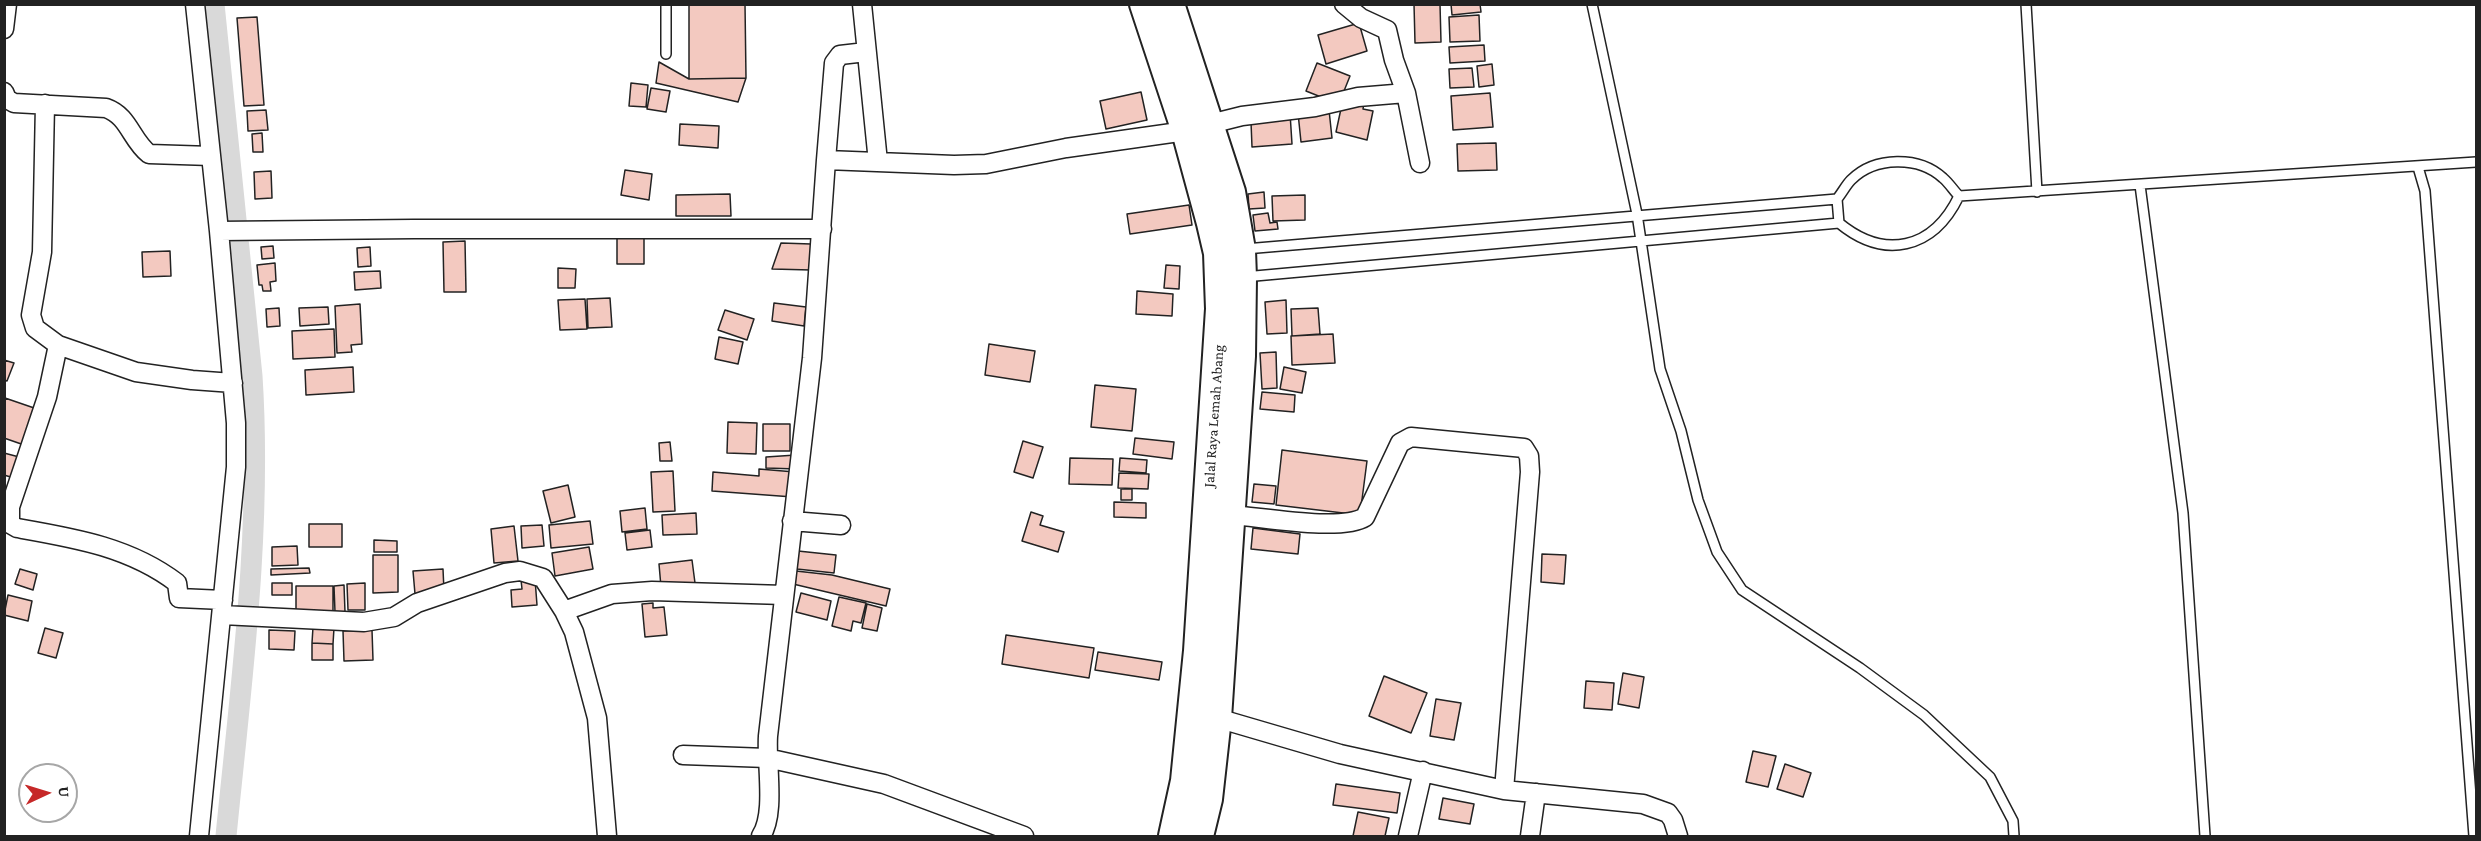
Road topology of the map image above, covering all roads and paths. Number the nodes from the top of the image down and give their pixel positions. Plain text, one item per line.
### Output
1 (7, 4) edge
2 (195, 4) edge
3 (666, 4) edge
4 (862, 4) edge
5 (1143, 4) edge
6 (1170, 4) edge
7 (1344, 4) edge
8 (1592, 4) edge
9 (2026, 4) edge
10 (4, 29) edge
11 (867, 52) junction
12 (666, 54) dead end
13 (4, 92) edge
14 (1406, 93) junction
15 (45, 104) junction
16 (1198, 127) junction
17 (211, 156) junction
18 (826, 160) junction
19 (878, 162) junction
20 (2476, 162) edge
21 (1420, 163) dead end
22 (2418, 166) junction
23 (2140, 185) junction
24 (2037, 192) junction
25 (1959, 196) junction
26 (1837, 199) junction
27 (1637, 214) junction
28 (1839, 223) junction
29 (822, 229) junction
30 (224, 231) junction
31 (1640, 240) junction
32 (1230, 265) junction
33 (58, 345) junction
34 (233, 383) junction
35 (1231, 514) junction
36 (792, 521) junction
37 (841, 525) dead end
38 (784, 595) junction
39 (227, 611) junction
40 (564, 611) junction
41 (1216, 718) junction
42 (683, 755) dead end
43 (767, 758) junction
44 (1423, 771) junction
45 (1504, 790) junction
46 (1536, 793) junction
47 (199, 837) edge
48 (607, 837) edge
49 (760, 837) edge
50 (1024, 837) edge
51 (1173, 837) edge
52 (1199, 837) edge
53 (1408, 837) edge
54 (1530, 837) edge
55 (1677, 837) edge
56 (2014, 837) edge
57 (2205, 837) edge
58 (2474, 837) edge

1 - 10 street
2 - 17 street
3 - 12 lane
4 - 11 street
5 - 16 highway, Jalal Raya Lemah Abang
6 - 16 highway, Jalal Raya Lemah Abang
7 - 14 street
8 - 27 lane
9 - 24 lane
11 - 18 street
11 - 19 street
13 - 15 street
14 - 16 street
14 - 21 street
15 - 17 street
15 - 33 street
16 - 19 street
16 - 32 highway, Jalal Raya Lemah Abang
17 - 30 street
18 - 19 street
18 - 29 street
20 - 22 lane
22 - 23 lane
22 - 58 lane
23 - 24 lane
23 - 57 lane
24 - 25 lane
25 - 26 lane
25 - 28 lane
26 - 27 lane
26 - 28 lane
27 - 31 lane
27 - 32 lane
28 - 31 lane
29 - 30 street
29 - 36 street
30 - 34 street
31 - 32 lane
31 - 56 lane
32 - 35 highway, Jalal Raya Lemah Abang
32 - 51 highway, Jalal Raya Lemah Abang
33 - 34 street
33 - 39 street
34 - 39 street
35 - 41 highway, Jalal Raya Lemah Abang
35 - 45 street
36 - 37 street
36 - 38 street
38 - 40 street
38 - 43 street
39 - 40 street
39 - 47 street
40 - 48 street
41 - 44 street
41 - 52 highway, Jalal Raya Lemah Abang
42 - 43 street
43 - 49 street
43 - 50 street
44 - 45 street
44 - 53 street
45 - 46 street
46 - 54 street
46 - 55 street

